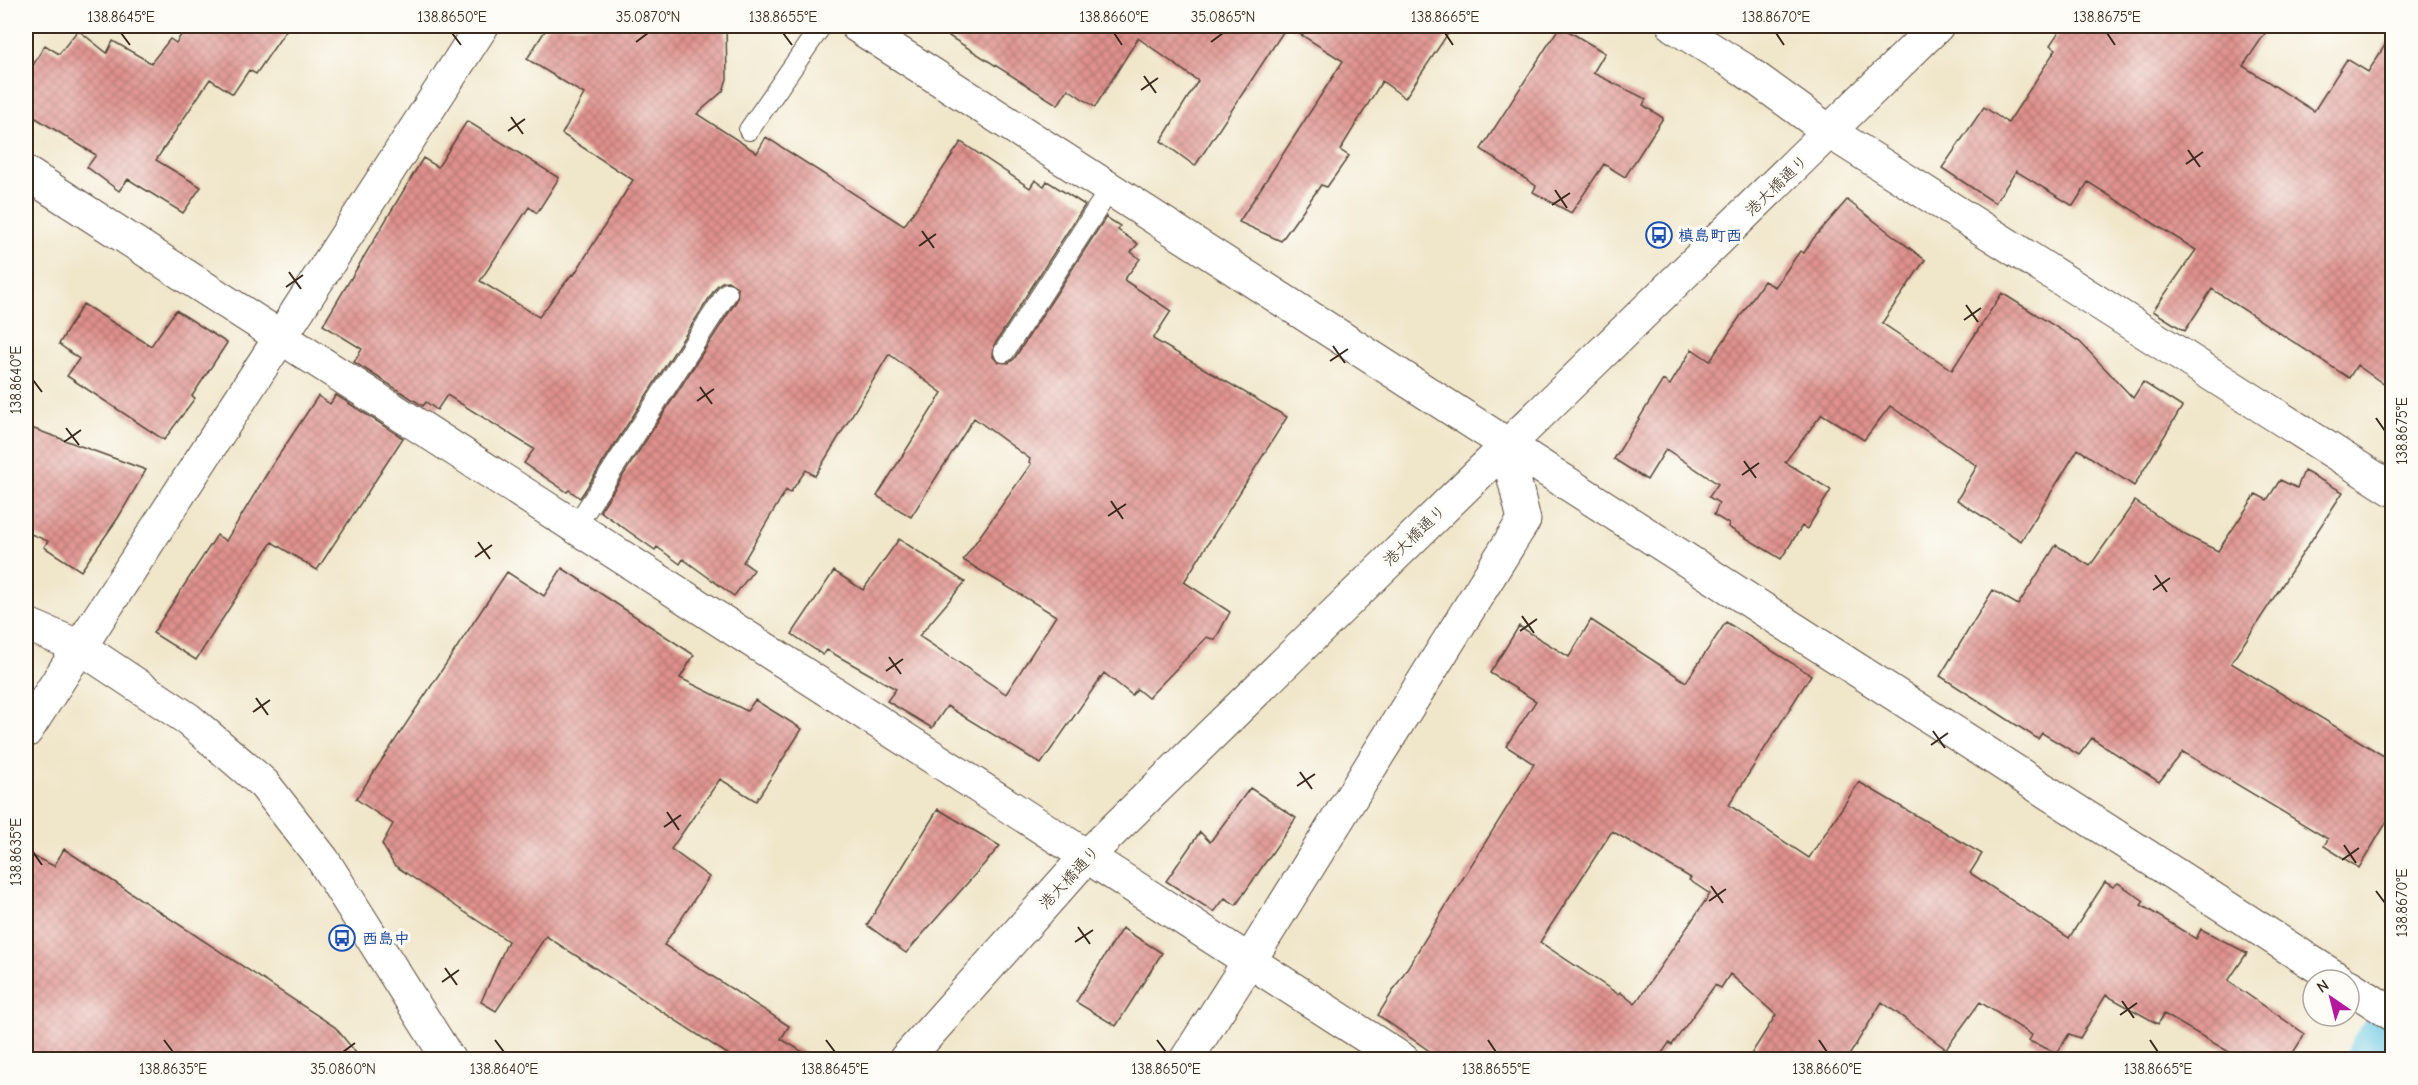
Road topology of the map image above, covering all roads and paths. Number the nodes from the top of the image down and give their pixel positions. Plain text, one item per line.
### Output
1 (482, 26) edge
2 (822, 26) edge
3 (858, 26) edge
4 (1674, 26) edge
5 (1937, 26) edge
6 (749, 130) dead end
7 (1830, 132) junction
8 (26, 173) edge
9 (1110, 189) junction
10 (727, 293) dead end
11 (281, 337) junction
12 (1004, 352) dead end
13 (1506, 445) junction
14 (2392, 489) edge
15 (576, 526) junction
16 (26, 624) edge
17 (80, 647) junction
18 (26, 731) edge
19 (1086, 857) junction
20 (1250, 960) junction
21 (2320, 968) edge
22 (2361, 994) edge
23 (2392, 1014) edge
24 (448, 1059) edge
25 (905, 1059) edge
26 (1186, 1059) edge
27 (1403, 1059) edge

1 - 11 street
2 - 6 lane
3 - 9 street
4 - 7 street
5 - 7 street, 港大橋通り
7 - 13 street, 港大橋通り
7 - 14 street
8 - 11 street
9 - 12 lane
9 - 13 street
10 - 15 lane
11 - 15 street
11 - 17 street
13 - 19 street, 港大橋通り
13 - 20 street
13 - 21 street
15 - 19 street
16 - 17 street
17 - 18 street
17 - 24 street
19 - 20 street
19 - 25 street, 港大橋通り
20 - 26 street
20 - 27 street
22 - 23 street

